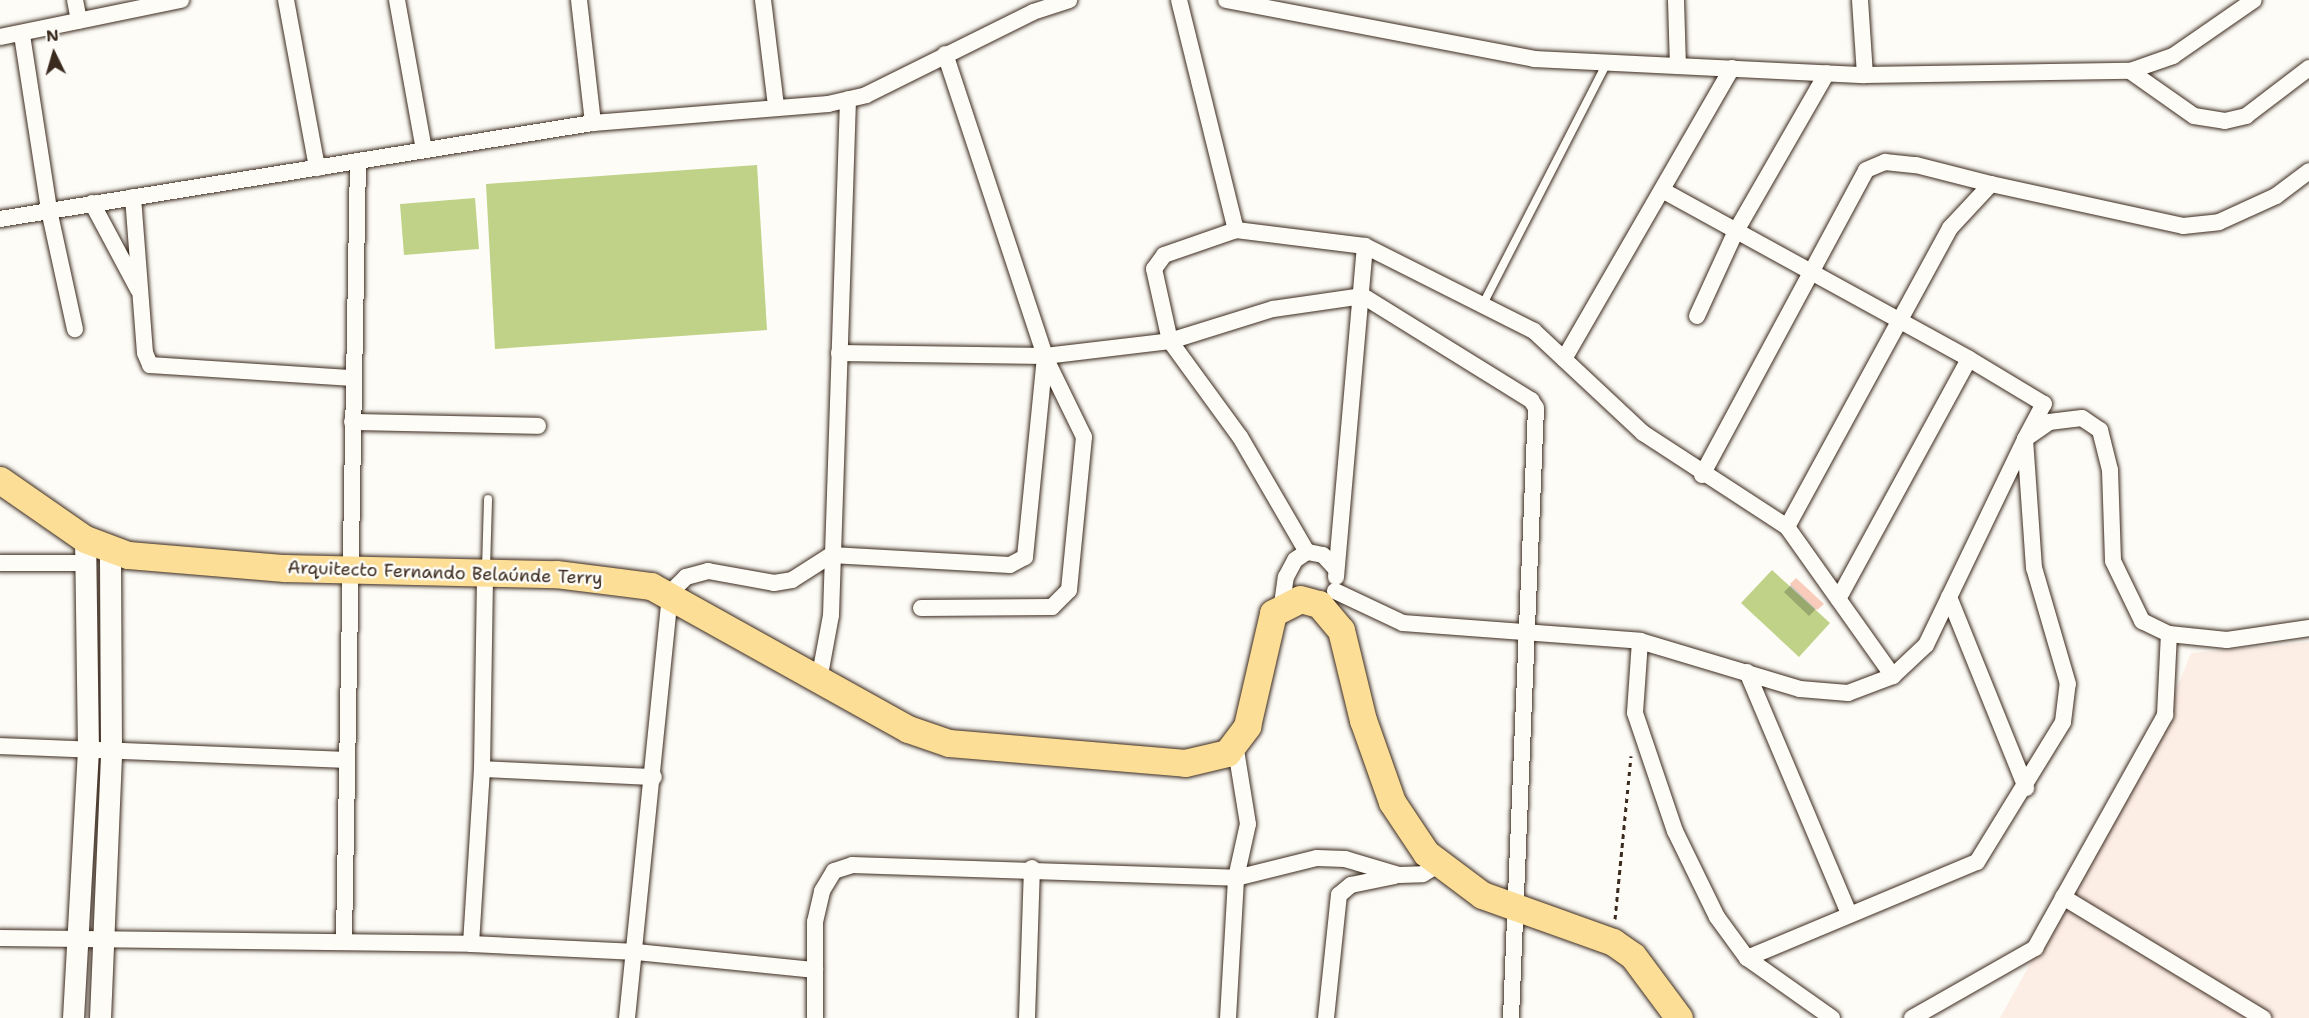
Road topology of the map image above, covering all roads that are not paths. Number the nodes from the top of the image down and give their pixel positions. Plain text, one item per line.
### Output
1 (75, 0) edge
2 (182, 0) edge
3 (286, 0) edge
4 (397, 0) edge
5 (579, 0) edge
6 (763, 0) edge
7 (1069, 0) edge
8 (1179, 0) edge
9 (1226, 0) edge
10 (1676, 0) edge
11 (1860, 0) edge
12 (2254, 0) edge
13 (79, 21) junction
14 (22, 34) junction
15 (0, 37) edge
16 (945, 54) junction
17 (1606, 65) junction
18 (1678, 66) junction
19 (1732, 68) junction
20 (2309, 68) edge
21 (2130, 70) junction
22 (1827, 73) junction
23 (1865, 75) junction
24 (848, 99) junction
25 (777, 106) junction
26 (593, 123) junction
27 (424, 150) junction
28 (358, 161) junction
29 (317, 168) junction
30 (2309, 171) edge
31 (1991, 184) junction
32 (1662, 190) junction
33 (133, 197) junction
34 (92, 203) junction
35 (49, 210) junction
36 (0, 219) edge
37 (1236, 230) junction
38 (1736, 231) junction
39 (1365, 246) junction
40 (1808, 272) junction
41 (141, 295) junction
42 (1363, 296) junction
43 (1483, 304) junction
44 (1697, 316) dead end
45 (1896, 320) junction
46 (75, 329) dead end
47 (1170, 341) junction
48 (839, 353) junction
49 (1044, 356) junction
50 (1564, 359) junction
51 (1969, 359) junction
52 (353, 378) junction
53 (352, 422) junction
54 (538, 426) dead end
55 (2025, 439) junction
56 (1702, 475) junction
57 (0, 480) edge
58 (488, 499) dead end
59 (1787, 527) junction
60 (110, 550) junction
61 (85, 551) junction
62 (1308, 552) junction
63 (831, 555) junction
64 (0, 563) edge
65 (1336, 569) junction
66 (348, 570) junction
67 (486, 572) junction
68 (670, 593) junction
69 (1949, 597) junction
70 (1838, 599) junction
71 (1291, 602) junction
72 (1334, 603) junction
73 (921, 608) dead end
74 (2309, 628) edge
75 (1526, 631) junction
76 (2169, 634) junction
77 (1640, 641) junction
78 (1747, 672) junction
79 (1893, 676) junction
80 (819, 680) junction
81 (1235, 744) junction
82 (0, 746) edge
83 (88, 750) junction
84 (111, 751) junction
85 (346, 760) junction
86 (482, 769) junction
87 (654, 777) junction
88 (2026, 788) junction
89 (1438, 865) junction
90 (1032, 868) junction
91 (1399, 875) junction
92 (1236, 879) junction
93 (2063, 897) junction
94 (1517, 910) junction
95 (1849, 914) junction
96 (0, 938) edge
97 (77, 939) junction
98 (103, 939) junction
99 (344, 939) junction
100 (471, 944) junction
101 (637, 952) junction
102 (1747, 958) junction
103 (815, 970) junction
104 (73, 1018) edge
105 (100, 1018) edge
106 (627, 1018) edge
107 (815, 1018) edge
108 (1027, 1018) edge
109 (1228, 1018) edge
110 (1326, 1018) edge
111 (1511, 1018) edge
112 (1679, 1018) edge
113 (1832, 1018) edge
114 (1912, 1018) edge
115 (2264, 1018) edge

1 - 13 street
2 - 13 street
3 - 29 street
4 - 27 street
5 - 26 street
6 - 25 street
7 - 16 street
8 - 37 street
9 - 17 street
10 - 18 street
11 - 23 street
12 - 21 street
13 - 14 street
14 - 15 street
14 - 35 street
16 - 24 street
16 - 49 street
17 - 18 street
17 - 43 lane
18 - 19 street
19 - 22 street
19 - 32 street
20 - 21 street
21 - 23 street
22 - 23 street
22 - 38 street
24 - 25 street
24 - 48 street
25 - 26 street
26 - 27 street
27 - 28 street
28 - 29 street
28 - 52 street
29 - 33 street
30 - 31 street
31 - 40 street
31 - 45 street
32 - 38 street
32 - 50 street
33 - 34 street
33 - 41 street
34 - 35 street
34 - 41 street
35 - 36 street
35 - 46 street
37 - 39 street
37 - 47 street
38 - 40 street
38 - 44 street
39 - 42 street
39 - 43 street
40 - 45 street
40 - 56 street
41 - 52 street
42 - 47 street
42 - 65 street
42 - 75 street
43 - 50 street
45 - 51 street
45 - 59 street
47 - 49 street
47 - 62 street
48 - 49 street
48 - 63 street
49 - 63 street
49 - 73 street
50 - 56 street
51 - 55 street
51 - 70 street
52 - 53 street
53 - 54 street
53 - 66 street
55 - 69 street
55 - 76 street
55 - 88 street
56 - 59 street
57 - 61 main road, Arquitecto Fernando Belaúnde Terry
58 - 67 lane
59 - 70 street
60 - 61 main road, Arquitecto Fernando Belaúnde Terry
60 - 66 main road, Arquitecto Fernando Belaúnde Terry
60 - 84 street
61 - 64 street
61 - 83 street
62 - 65 street
62 - 71 street
63 - 68 street
63 - 80 street
65 - 72 street
66 - 67 main road, Arquitecto Fernando Belaúnde Terry
66 - 85 street
67 - 68 main road, Arquitecto Fernando Belaúnde Terry
67 - 86 street
68 - 80 main road, Arquitecto Fernando Belaúnde Terry
68 - 87 street
69 - 79 street
69 - 88 street
70 - 79 street
71 - 72 main road
71 - 81 main road
72 - 75 street
72 - 89 main road
74 - 76 street
75 - 77 street
75 - 94 street
76 - 93 street
77 - 78 street
77 - 102 street
78 - 79 street
78 - 95 street
80 - 81 main road, Arquitecto Fernando Belaúnde Terry
81 - 92 street
82 - 83 street
83 - 84 street
83 - 97 street
84 - 85 street
84 - 98 street
85 - 99 street
86 - 87 street
86 - 100 street
87 - 101 street
88 - 95 street
89 - 91 street
89 - 94 main road
90 - 92 street
90 - 103 street
90 - 108 street
91 - 92 street
91 - 110 street
92 - 109 street
93 - 114 street
93 - 115 street
94 - 111 street
94 - 112 main road
95 - 102 street
96 - 97 street
97 - 98 street
97 - 104 street
98 - 99 street
98 - 105 street
99 - 100 street
100 - 101 street
101 - 103 street
101 - 106 street
102 - 113 street
103 - 107 street

